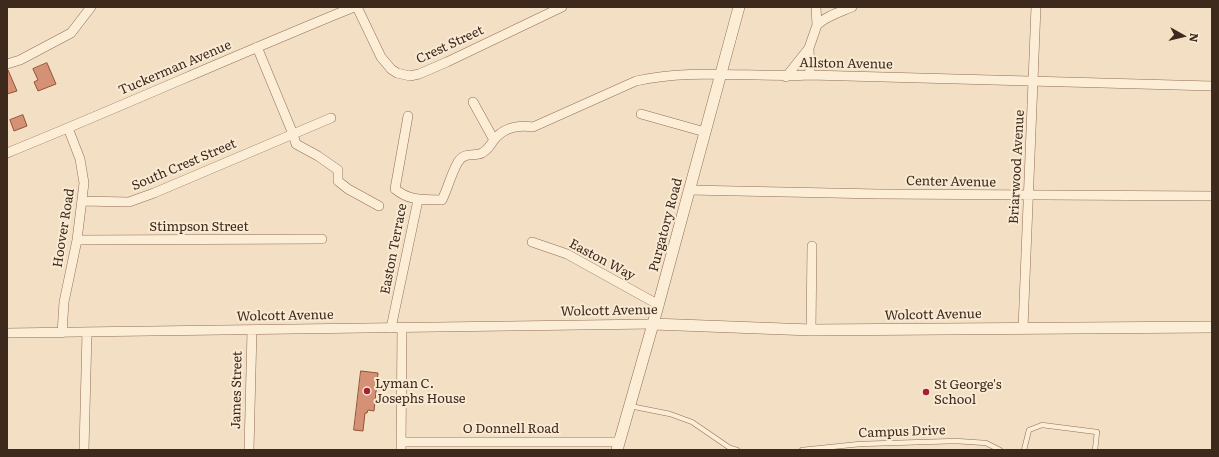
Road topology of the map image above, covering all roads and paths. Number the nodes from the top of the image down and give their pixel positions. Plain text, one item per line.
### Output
1 (91, 7) edge
2 (355, 7) edge
3 (562, 7) edge
4 (739, 7) edge
5 (816, 7) edge
6 (852, 7) edge
7 (1036, 7) edge
8 (817, 25) junction
9 (258, 47) junction
10 (809, 48) junction
11 (7, 64) edge
12 (810, 75) junction
13 (720, 76) junction
14 (786, 76) junction
15 (1033, 81) junction
16 (1212, 86) edge
17 (472, 102) dead end
18 (641, 114) dead end
19 (408, 116) dead end
20 (331, 118) dead end
21 (68, 128) junction
22 (705, 132) junction
23 (293, 134) junction
24 (494, 140) junction
25 (7, 153) edge
26 (689, 190) junction
27 (1028, 196) junction
28 (1212, 196) edge
29 (418, 200) junction
30 (82, 201) junction
31 (379, 206) dead end
32 (322, 239) dead end
33 (76, 240) junction
34 (532, 242) dead end
35 (812, 246) dead end
36 (659, 305) junction
37 (653, 324) junction
38 (1212, 327) edge
39 (391, 328) junction
40 (402, 328) junction
41 (1023, 328) junction
42 (252, 330) junction
43 (811, 330) junction
44 (87, 332) junction
45 (62, 333) junction
46 (7, 334) edge
47 (630, 406) junction
48 (402, 446) edge
49 (618, 446) edge
50 (84, 450) edge
51 (249, 450) edge
52 (737, 450) edge
53 (802, 450) edge
54 (1000, 450) edge
55 (1024, 450) edge
56 (1095, 450) edge

1 - 11 street
2 - 3 street, Crest Street
2 - 9 street, Tuckerman Avenue
4 - 13 street, Purgatory Road
5 - 8 street
6 - 8 street
7 - 15 street, Briarwood Avenue
8 - 10 street
9 - 21 street, Tuckerman Avenue
9 - 23 street
10 - 12 street
10 - 14 street
12 - 14 street, Allston Avenue
12 - 15 street, Allston Avenue
13 - 14 street, Allston Avenue
13 - 22 street, Purgatory Road
13 - 24 street, Allston Avenue
15 - 16 street, Allston Avenue
15 - 27 street, Briarwood Avenue
17 - 24 street
18 - 22 street
19 - 29 street, Easton Terrace
20 - 23 street, South Crest Street
21 - 25 street, Tuckerman Avenue
21 - 30 street, Hoover Road
22 - 26 street, Purgatory Road
23 - 30 street, South Crest Street
23 - 31 street
24 - 29 street, Allston Avenue
26 - 27 street, Center Avenue
26 - 36 street, Purgatory Road
27 - 28 street, Center Avenue
27 - 41 street, Briarwood Avenue
29 - 39 street, Easton Terrace
30 - 33 street, Hoover Road
32 - 33 street, Stimpson Street
33 - 45 street, Hoover Road
34 - 36 street, Easton Way
35 - 43 street
36 - 37 street, Purgatory Road
37 - 40 street, Wolcott Avenue
37 - 43 street, Wolcott Avenue
37 - 47 street, Purgatory Road
38 - 41 street, Wolcott Avenue
39 - 40 street, Wolcott Avenue
39 - 42 street, Wolcott Avenue
40 - 48 street
41 - 43 street, Wolcott Avenue
42 - 44 street, Wolcott Avenue
42 - 51 street, James Street
44 - 45 street, Wolcott Avenue
44 - 50 street
45 - 46 street, Wolcott Avenue
47 - 49 street, Purgatory Road
47 - 52 lane
48 - 49 street, O Donnell Road
53 - 54 lane, Campus Drive
55 - 56 lane

